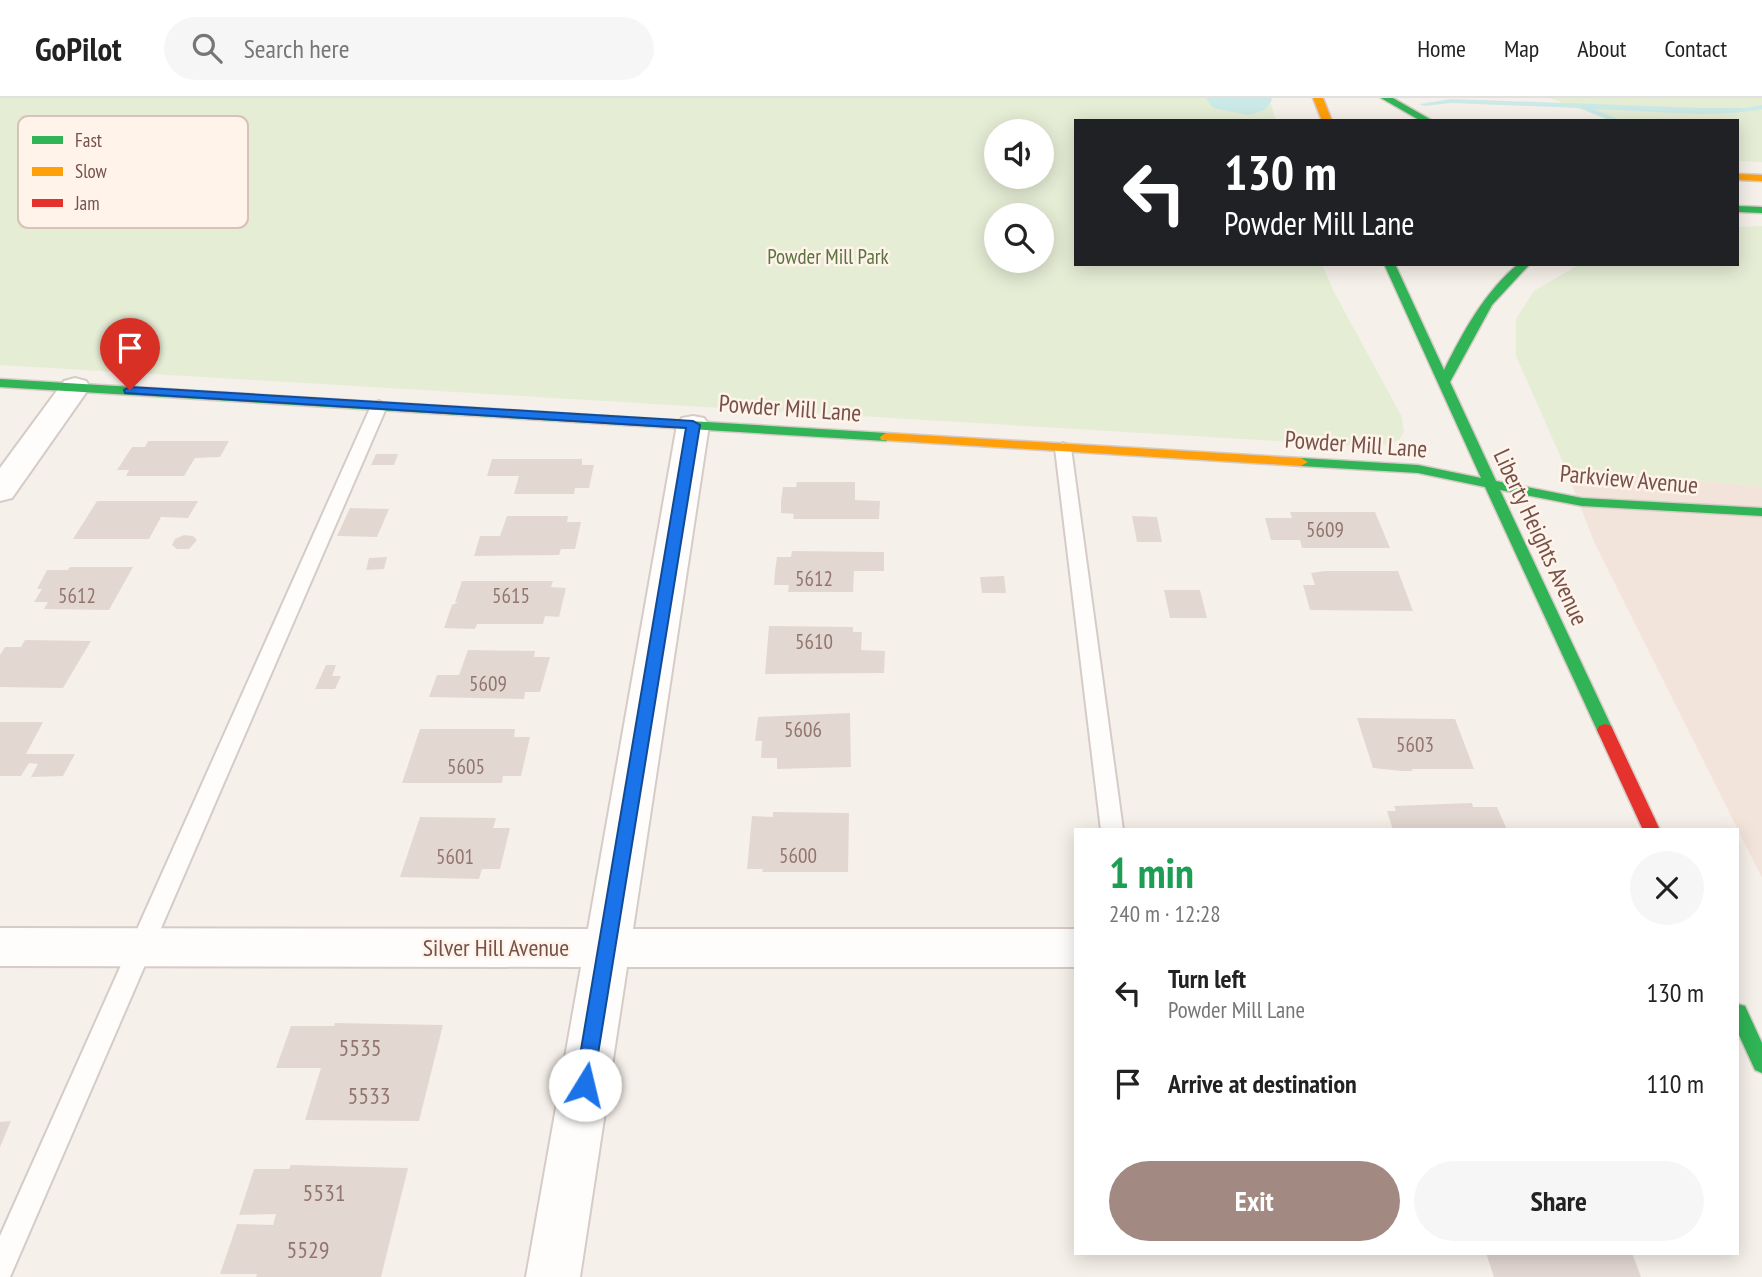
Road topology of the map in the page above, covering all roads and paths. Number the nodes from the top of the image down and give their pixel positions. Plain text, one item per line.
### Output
1 (1318, 98) edge
2 (1386, 98) edge
3 (1326, 119) edge
4 (1424, 119) edge
5 (1739, 177) edge
6 (1762, 178) edge
7 (1758, 210) edge
8 (1739, 211) edge
9 (1390, 266) edge
10 (1523, 266) edge
11 (1444, 382) junction
12 (0, 383) edge
13 (75, 387) junction
14 (379, 406) junction
15 (693, 425) junction
16 (1063, 448) junction
17 (1492, 485) junction
18 (0, 491) edge
19 (1762, 512) edge
20 (1112, 828) edge
21 (1651, 828) edge
22 (0, 947) edge
23 (141, 947) junction
24 (607, 947) junction
25 (1074, 948) edge
26 (1739, 1014) edge
27 (1762, 1064) edge
28 (0, 1267) edge
29 (554, 1277) edge

1 - 3 street
2 - 4 street
5 - 6 street
7 - 8 street
9 - 11 street, Liberty Heights Avenue
10 - 11 street
11 - 17 street, Liberty Heights Avenue
12 - 13 street, Powder Mill Lane
13 - 14 street, Powder Mill Lane
13 - 18 street
14 - 15 street, Powder Mill Lane
14 - 23 lane
15 - 16 street, Powder Mill Lane
15 - 24 street
16 - 17 street, Powder Mill Lane
16 - 20 lane
17 - 19 street, Parkview Avenue
17 - 21 street, Liberty Heights Avenue
22 - 23 street, Silver Hill Avenue
23 - 24 street, Silver Hill Avenue
23 - 28 lane
24 - 25 street, Silver Hill Avenue
24 - 29 street
26 - 27 street

